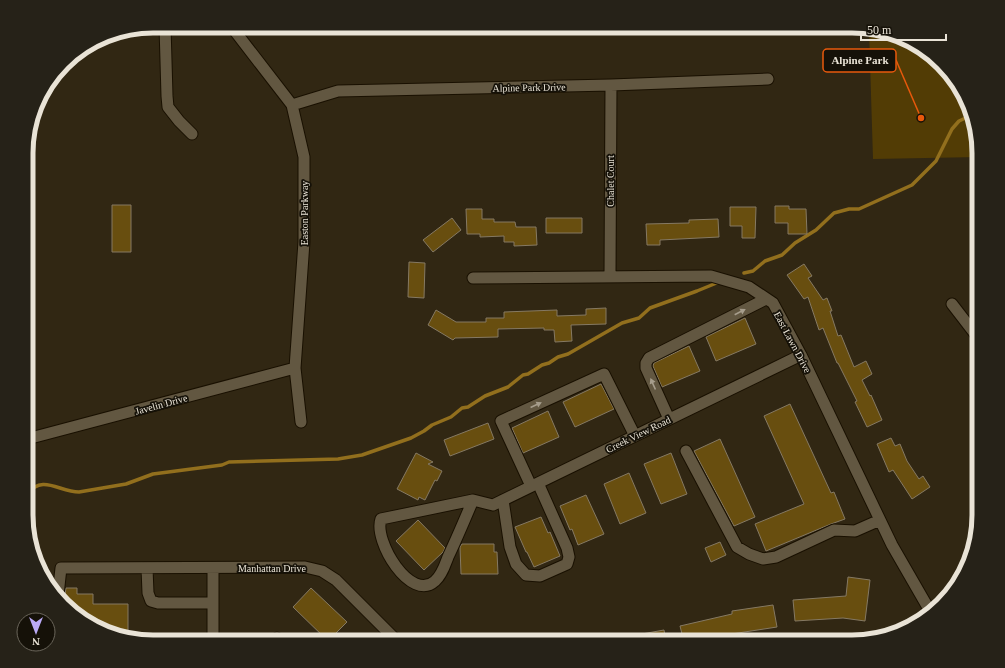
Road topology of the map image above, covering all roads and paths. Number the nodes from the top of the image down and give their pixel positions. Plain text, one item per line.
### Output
1 (165, 33) edge
2 (236, 33) edge
3 (768, 79) dead end
4 (611, 85) junction
5 (292, 105) junction
6 (192, 134) dead end
7 (610, 276) junction
8 (473, 278) dead end
9 (766, 299) junction
10 (952, 304) dead end
11 (972, 330) edge
12 (801, 355) junction
13 (295, 368) junction
14 (669, 419) junction
15 (301, 422) dead end
16 (635, 436) junction
17 (33, 437) edge
18 (686, 451) dead end
19 (534, 484) junction
20 (473, 500) junction
21 (503, 500) junction
22 (880, 520) junction
23 (148, 568) junction
24 (213, 568) junction
25 (58, 589) edge
26 (213, 603) junction
27 (928, 608) edge
28 (212, 635) edge
29 (391, 635) edge

1 - 6 street
2 - 5 street, Easton Parkway
3 - 4 street, Alpine Park Drive
4 - 5 street, Alpine Park Drive
4 - 7 street, Chalet Court
5 - 13 street, Easton Parkway
7 - 8 street, East Lawn Drive
7 - 9 street, East Lawn Drive
9 - 12 street, East Lawn Drive
14 -> 9 street
10 - 11 street
12 - 14 street, Creek View Road
12 - 22 street, East Lawn Drive
13 - 15 street, Easton Parkway
13 - 17 street, Javelin Drive
14 - 16 street, Creek View Road
16 - 19 street, Creek View Road
19 -> 16 street
18 - 22 street
19 - 21 street, Creek View Road
19 - 21 street
20 - 20 street
20 - 21 street, Creek View Road
22 - 27 street, East Lawn Drive
23 - 24 street, Manhattan Drive
23 - 25 street, Manhattan Drive
23 - 26 street
24 - 26 street
24 - 29 street, Manhattan Drive
26 - 28 street

